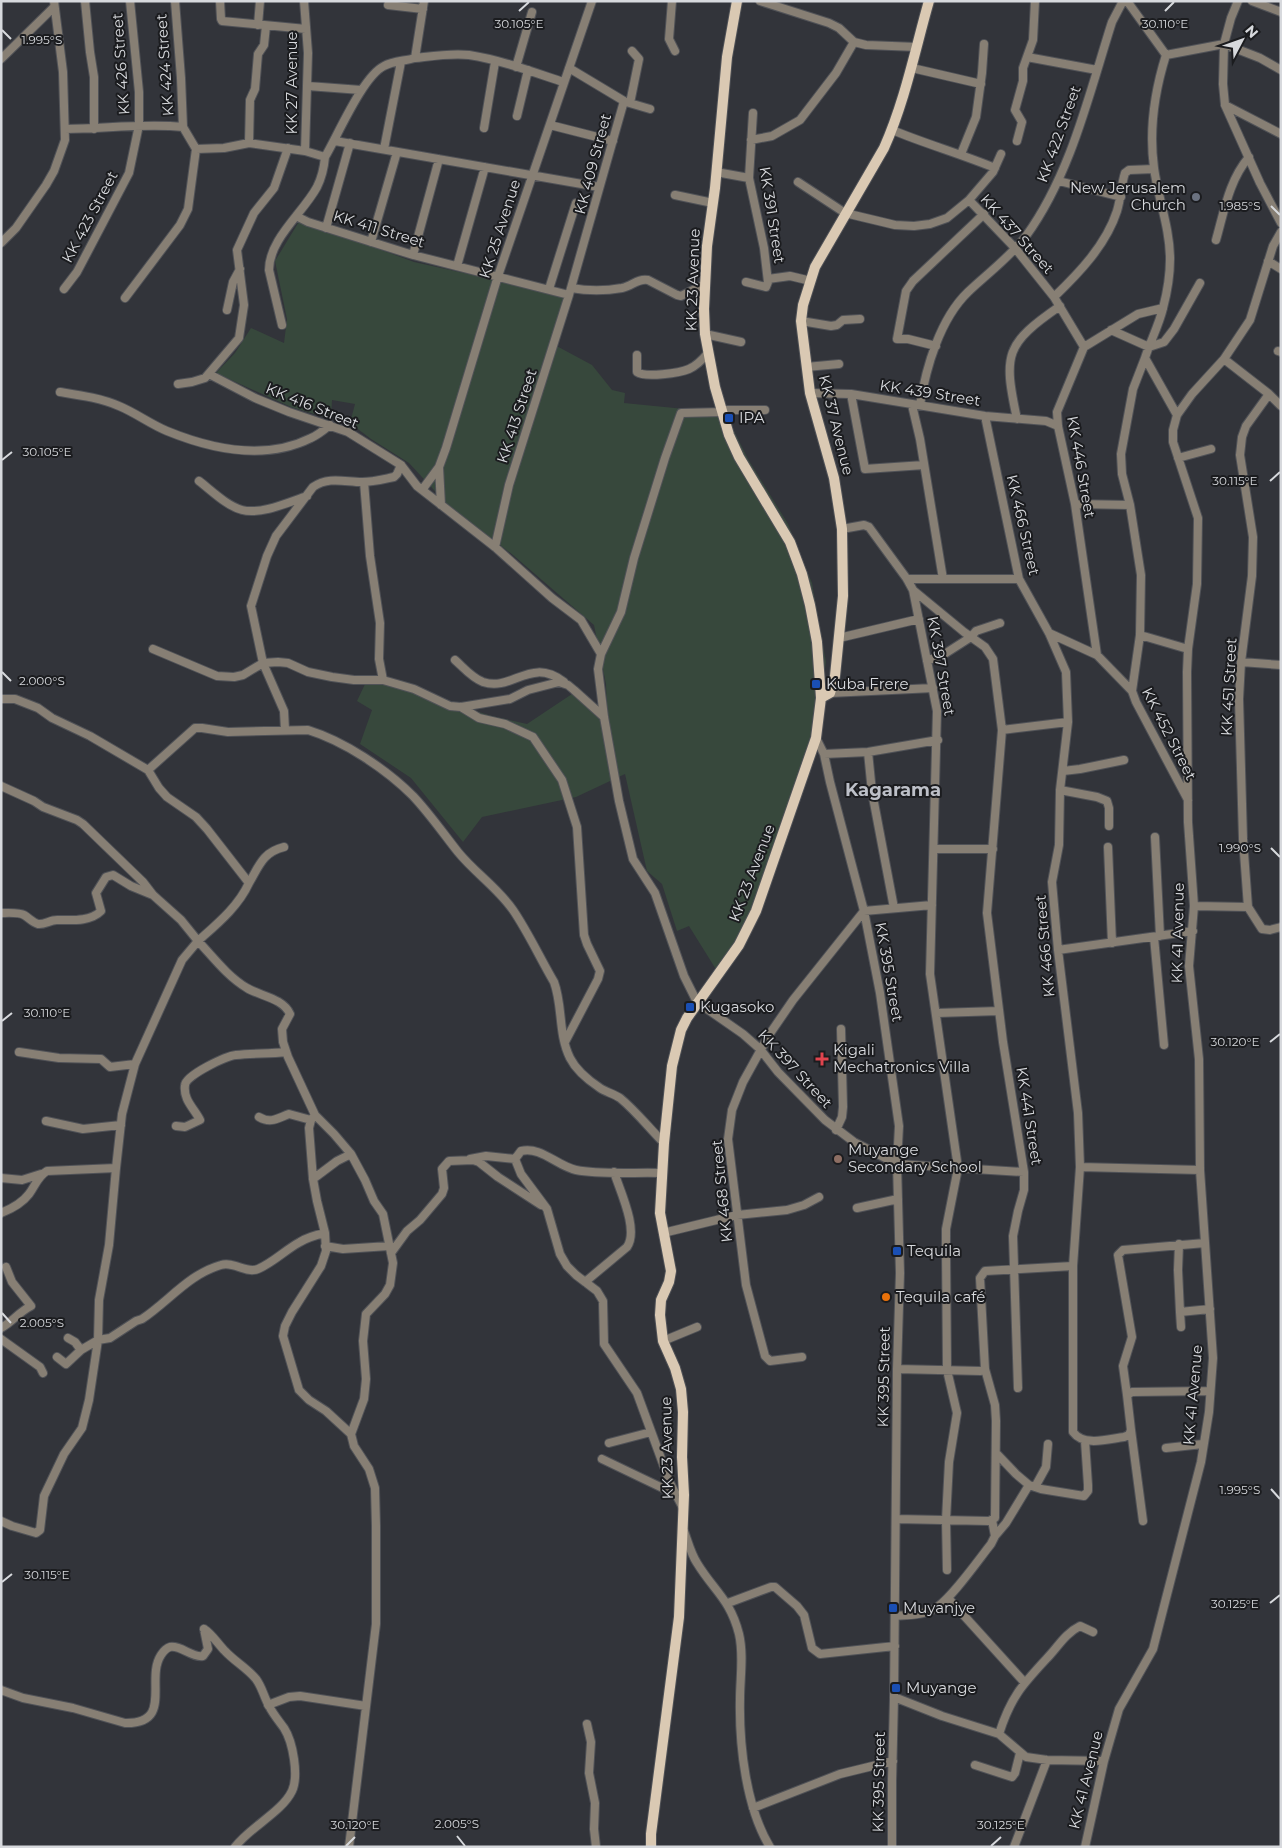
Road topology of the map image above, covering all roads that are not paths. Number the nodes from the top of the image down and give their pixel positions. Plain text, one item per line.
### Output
1 (85, 1) edge
2 (130, 1) edge
3 (175, 1) edge
4 (220, 1) edge
5 (260, 1) edge
6 (304, 1) edge
7 (592, 1) edge
8 (672, 1) edge
9 (737, 1) edge
10 (760, 1) edge
11 (793, 1) edge
12 (929, 1) edge
13 (1035, 1) edge
14 (1123, 1) edge
15 (1127, 1) edge
16 (1238, 1) edge
17 (1252, 1) edge
18 (54, 4) edge
19 (388, 5) dead end
20 (424, 5) edge
21 (791, 10) junction
22 (532, 12) dead end
23 (1281, 12) edge
24 (262, 25) junction
25 (306, 29) junction
26 (854, 42) junction
27 (984, 44) dead end
28 (1224, 44) junction
29 (917, 47) junction
30 (632, 51) dead end
31 (675, 51) dead end
32 (1166, 54) junction
33 (1027, 57) junction
34 (415, 58) junction
35 (1, 60) edge
36 (401, 62) junction
37 (495, 62) junction
38 (516, 66) junction
39 (569, 68) junction
40 (912, 68) junction
41 (528, 70) junction
42 (1096, 70) junction
43 (1281, 70) edge
44 (564, 82) junction
45 (981, 84) junction
46 (308, 86) junction
47 (361, 90) junction
48 (627, 102) junction
49 (1225, 105) junction
50 (650, 109) dead end
51 (753, 113) dead end
52 (517, 116) dead end
53 (139, 125) junction
54 (550, 125) junction
55 (183, 127) junction
56 (484, 128) dead end
57 (65, 129) junction
58 (94, 129) junction
59 (892, 130) junction
60 (1281, 134) edge
61 (751, 140) junction
62 (335, 141) junction
63 (613, 141) junction
64 (1017, 141) dead end
65 (249, 143) junction
66 (350, 143) junction
67 (288, 148) junction
68 (196, 149) junction
69 (384, 149) junction
70 (305, 151) junction
71 (397, 152) junction
72 (961, 154) junction
73 (1001, 154) dead end
74 (325, 157) junction
75 (1248, 157) junction
76 (439, 159) junction
77 (485, 167) junction
78 (995, 168) junction
79 (1154, 169) junction
80 (716, 172) junction
81 (532, 175) junction
82 (749, 178) junction
83 (1059, 181) junction
84 (798, 182) dead end
85 (599, 187) junction
86 (675, 195) dead end
87 (1122, 198) junction
88 (969, 200) junction
89 (576, 203) dead end
90 (713, 203) junction
91 (845, 213) junction
92 (984, 214) junction
93 (296, 216) junction
94 (1281, 223) edge
95 (326, 228) junction
96 (1281, 232) edge
97 (1216, 240) dead end
98 (371, 242) junction
99 (1, 243) edge
100 (1015, 248) junction
101 (413, 255) junction
102 (1268, 261) junction
103 (457, 266) junction
104 (240, 269) junction
105 (1281, 270) edge
106 (498, 276) junction
107 (768, 279) junction
108 (810, 281) junction
109 (746, 282) dead end
110 (1200, 283) dead end
111 (706, 284) junction
112 (549, 289) junction
113 (64, 290) dead end
114 (570, 291) junction
115 (1054, 297) junction
116 (125, 298) dead end
117 (1060, 306) junction
118 (1163, 308) junction
119 (227, 310) dead end
120 (860, 319) dead end
121 (802, 321) junction
122 (282, 325) dead end
123 (1111, 330) junction
124 (705, 334) junction
125 (741, 342) dead end
126 (936, 346) junction
127 (1084, 347) junction
128 (1149, 347) junction
129 (708, 353) junction
130 (637, 355) dead end
131 (1145, 358) junction
132 (1224, 359) junction
133 (838, 364) dead end
134 (806, 367) junction
135 (209, 374) junction
136 (178, 384) dead end
137 (60, 392) dead end
138 (810, 393) junction
139 (851, 394) junction
140 (1269, 394) junction
141 (916, 405) junction
142 (1281, 406) edge
143 (765, 410) dead end
144 (722, 411) junction
145 (1058, 412) junction
146 (1177, 415) junction
147 (984, 416) junction
148 (1016, 419) junction
149 (1046, 421) junction
150 (330, 425) junction
151 (1058, 426) junction
152 (1211, 449) dead end
153 (1178, 458) junction
154 (401, 465) junction
155 (924, 465) junction
156 (439, 467) junction
157 (199, 482) dead end
158 (364, 482) junction
159 (422, 490) junction
160 (307, 496) junction
161 (1075, 504) junction
162 (1130, 505) junction
163 (441, 506) junction
164 (842, 529) junction
165 (495, 547) junction
166 (907, 579) junction
167 (944, 579) junction
168 (1020, 579) junction
169 (913, 590) junction
170 (919, 619) junction
171 (1000, 623) dead end
172 (1049, 633) junction
173 (1140, 635) junction
174 (971, 637) junction
175 (839, 638) junction
176 (153, 649) dead end
177 (1188, 649) junction
178 (601, 654) junction
179 (1097, 655) junction
180 (455, 660) dead end
181 (927, 661) junction
182 (1241, 662) junction
183 (263, 663) junction
184 (1281, 664) edge
185 (383, 680) junction
186 (568, 685) junction
187 (933, 688) junction
188 (1132, 690) junction
189 (826, 696) junction
190 (1, 699) edge
191 (461, 707) junction
192 (604, 717) junction
193 (1068, 722) junction
194 (285, 730) junction
195 (1002, 730) junction
196 (816, 738) junction
197 (938, 740) junction
198 (868, 752) junction
199 (824, 754) junction
200 (1124, 760) dead end
201 (148, 770) junction
202 (1063, 771) junction
203 (1, 786) edge
204 (1060, 790) junction
205 (1189, 802) junction
206 (1109, 826) dead end
207 (1156, 837) dead end
208 (284, 847) dead end
209 (1108, 847) dead end
210 (935, 849) junction
211 (993, 849) junction
212 (249, 883) junction
213 (153, 895) junction
214 (932, 905) junction
215 (1194, 906) junction
216 (1248, 907) junction
217 (894, 908) junction
218 (864, 911) junction
219 (1, 914) edge
220 (1281, 927) edge
221 (1193, 931) junction
222 (1157, 936) junction
223 (198, 942) junction
224 (1112, 943) junction
225 (1058, 950) junction
226 (698, 1002) junction
227 (999, 1011) junction
228 (937, 1013) junction
229 (841, 1030) dead end
230 (565, 1042) junction
231 (1164, 1045) dead end
232 (760, 1049) junction
233 (19, 1052) dead end
234 (286, 1052) junction
235 (135, 1064) junction
236 (259, 1117) dead end
237 (313, 1118) junction
238 (46, 1121) dead end
239 (121, 1125) junction
240 (176, 1126) dead end
241 (836, 1130) junction
242 (664, 1143) junction
243 (351, 1154) junction
244 (515, 1159) junction
245 (466, 1161) junction
246 (897, 1164) junction
247 (1080, 1167) junction
248 (116, 1168) junction
249 (958, 1168) junction
250 (1200, 1170) junction
251 (614, 1172) junction
252 (1024, 1172) junction
253 (662, 1173) junction
254 (42, 1174) junction
255 (1, 1178) edge
256 (314, 1179) junction
257 (819, 1197) dead end
258 (898, 1199) junction
259 (857, 1208) dead end
260 (547, 1209) junction
261 (1, 1213) edge
262 (737, 1216) junction
263 (325, 1233) junction
264 (663, 1233) junction
265 (1205, 1243) junction
266 (1179, 1244) junction
267 (325, 1246) junction
268 (390, 1250) junction
269 (15, 1264) dead end
270 (1073, 1266) junction
271 (4, 1267) edge
272 (1015, 1270) junction
273 (585, 1282) junction
274 (1210, 1309) junction
275 (1180, 1312) junction
276 (697, 1327) dead end
277 (1181, 1327) dead end
278 (1, 1328) edge
279 (1, 1334) edge
280 (68, 1338) dead end
281 (1, 1339) edge
282 (98, 1340) junction
283 (663, 1341) junction
284 (81, 1350) junction
285 (57, 1357) dead end
286 (802, 1357) dead end
287 (897, 1369) junction
288 (985, 1369) junction
289 (947, 1370) junction
290 (43, 1373) dead end
291 (1018, 1388) dead end
292 (1210, 1391) junction
293 (1128, 1395) junction
294 (1132, 1430) junction
295 (651, 1432) junction
296 (351, 1434) junction
297 (1085, 1441) junction
298 (609, 1443) dead end
299 (1048, 1444) dead end
300 (1203, 1444) junction
301 (1166, 1448) dead end
302 (996, 1453) junction
303 (602, 1460) dead end
304 (1032, 1486) junction
305 (675, 1494) junction
306 (683, 1508) junction
307 (896, 1519) junction
308 (946, 1520) junction
309 (992, 1520) junction
310 (1, 1521) edge
311 (1142, 1521) dead end
312 (683, 1527) junction
313 (995, 1536) junction
314 (947, 1570) dead end
315 (948, 1598) junction
316 (728, 1604) junction
317 (895, 1616) junction
318 (1093, 1632) dead end
319 (895, 1646) junction
320 (1025, 1683) junction
321 (1, 1690) edge
322 (894, 1697) junction
323 (268, 1705) junction
324 (366, 1706) junction
325 (587, 1724) dead end
326 (999, 1734) junction
327 (1020, 1753) junction
328 (1047, 1760) junction
329 (892, 1761) junction
330 (1104, 1761) junction
331 (975, 1765) dead end
332 (753, 1808) junction
333 (767, 1845) edge
334 (235, 1847) edge
335 (349, 1847) edge
336 (596, 1847) edge
337 (651, 1847) edge
338 (892, 1847) edge
339 (1014, 1847) edge
340 (1084, 1847) edge

1 - 58 street
2 - 53 street, KK 426 Street
3 - 55 street, KK 424 Street
4 - 24 street
5 - 24 street
6 - 25 street, KK 27 Avenue
7 - 39 street, KK 25 Avenue
8 - 31 street
9 - 80 main road, KK 23 Avenue
10 - 21 street
11 - 21 street
12 - 29 main road, KK 37 Avenue
13 - 33 street
14 - 42 street, KK 422 Street
15 - 32 street
16 - 28 street
17 - 23 street
18 - 35 street
18 - 57 street
19 - 20 street
20 - 34 street
21 - 26 street
22 - 38 street
24 - 25 street
24 - 65 street
25 - 46 street, KK 27 Avenue
26 - 29 street
26 - 61 street
27 - 45 street
28 - 32 street
28 - 43 street
28 - 49 street
29 - 40 main road, KK 37 Avenue
30 - 48 street
32 - 79 street
33 - 42 street, KK 422 Street
33 - 64 street
34 - 36 street
34 - 37 street
36 - 47 street
36 - 69 street
37 - 38 street
37 - 56 street
38 - 41 street
39 - 44 street, KK 25 Avenue
39 - 48 street, KK 409 Street
40 - 45 street
40 - 59 main road, KK 37 Avenue
41 - 44 street
41 - 52 street
42 - 83 street, KK 422 Street
44 - 54 street, KK 25 Avenue
45 - 72 street
46 - 47 street
46 - 70 street, KK 27 Avenue
47 - 62 street
48 - 50 street
48 - 63 street, KK 409 Street
49 - 60 street
49 - 75 street
51 - 61 street, KK 391 Street
53 - 55 street
53 - 58 street
53 - 113 street, KK 423 Street
54 - 63 street
54 - 81 street, KK 25 Avenue
55 - 68 street
57 - 58 street
57 - 99 street
59 - 72 street
59 - 91 main road, KK 37 Avenue
61 - 82 street, KK 391 Street
62 - 66 street
62 - 74 street
63 - 85 street, KK 409 Street
65 - 67 street, KK 27 Avenue
65 - 68 street, KK 27 Avenue
66 - 69 street
66 - 95 street
67 - 70 street, KK 27 Avenue
67 - 104 street
68 - 116 street
69 - 71 street
70 - 74 street
71 - 76 street
71 - 98 street
72 - 78 street
73 - 78 street
74 - 93 street
75 - 94 street
75 - 97 street
76 - 77 street
76 - 101 street
77 - 81 street
77 - 103 street
78 - 88 street
79 - 87 street
79 - 118 street
80 - 82 street
80 - 90 main road, KK 23 Avenue
81 - 85 street
81 - 106 street, KK 25 Avenue
82 - 107 street, KK 391 Street
83 - 87 street
83 - 100 street, KK 422 Street
84 - 91 street, KK 437 Street
85 - 114 street, KK 409 Street
86 - 90 street
87 - 115 street
88 - 91 street, KK 437 Street
88 - 92 street, KK 437 Street
89 - 112 street
90 - 111 main road, KK 23 Avenue
91 - 108 main road, KK 37 Avenue
92 - 100 street, KK 437 Street
92 - 126 street
93 - 95 street, KK 411 Street
93 - 122 street
95 - 98 street, KK 411 Street
96 - 102 street
98 - 101 street, KK 411 Street
100 - 115 street, KK 437 Street
100 - 126 street, KK 422 Street
101 - 103 street, KK 411 Street
102 - 105 street
102 - 132 street
103 - 106 street, KK 411 Street
104 - 119 street
104 - 135 street
106 - 112 street, KK 411 Street
106 - 156 street, KK 25 Avenue
107 - 108 street, KK 391 Street
107 - 109 street
108 - 121 main road, KK 37 Avenue
110 - 128 street
111 - 114 street, KK 411 Street
111 - 124 main road, KK 23 Avenue
112 - 114 street, KK 411 Street
114 - 165 street, KK 413 Street
115 - 117 street, KK 437 Street
117 - 127 street, KK 437 Street
117 - 148 street
118 - 123 street
118 - 128 street
120 - 121 street
121 - 134 main road, KK 37 Avenue
123 - 127 street
123 - 128 street
124 - 125 street
124 - 129 main road, KK 23 Avenue
126 - 141 street, KK 422 Street
127 - 145 street, KK 446 Street
128 - 131 street
129 - 130 street
129 - 144 main road, KK 23 Avenue
131 - 146 street
131 - 162 street
132 - 140 street
132 - 146 street
133 - 134 street
134 - 138 main road, KK 37 Avenue
135 - 136 street
135 - 150 street, KK 416 Street
137 - 150 street
138 - 139 street, KK 439 Street
138 - 164 main road, KK 37 Avenue
139 - 141 street, KK 439 Street
139 - 155 street
140 - 142 street
140 - 182 street, KK 451 Street
141 - 147 street, KK 439 Street
141 - 155 street
143 - 144 street
144 - 178 street, KK 397 Street
144 - 189 main road, KK 23 Avenue
145 - 149 street
145 - 151 street, KK 446 Street
146 - 153 street, KK 41 Avenue
147 - 148 street, KK 439 Street
147 - 168 street, KK 466 Street
148 - 149 street, KK 439 Street
149 - 151 street, KK 439 Street
150 - 154 street, KK 416 Street
151 - 161 street, KK 446 Street
152 - 153 street
153 - 177 street, KK 41 Avenue
154 - 158 street
154 - 159 street, KK 416 Street
155 - 167 street
156 - 159 street, KK 25 Avenue
156 - 163 street, KK 25 Avenue
157 - 160 street
158 - 160 street
158 - 185 street
159 - 163 street
160 - 183 street
161 - 162 street
161 - 179 street, KK 446 Street
162 - 173 street
163 - 165 street
164 - 166 street, KK 441 Street
164 - 175 main road, KK 37 Avenue
165 - 178 street
166 - 167 street
166 - 169 street, KK 441 Street
167 - 168 street
168 - 172 street, KK 466 Street
169 - 170 street, KK 397 Street
169 - 174 street, KK 441 Street
170 - 175 street
170 - 181 street, KK 397 Street
171 - 174 street
172 - 179 street, KK 452 Street
172 - 193 street, KK 466 Street
173 - 177 street
173 - 188 street
174 - 181 street
174 - 195 street, KK 441 Street
175 - 189 main road, KK 37 Avenue
176 - 183 street
177 - 205 street, KK 41 Avenue
178 - 192 street, KK 397 Street
179 - 188 street, KK 452 Street
180 - 186 street
181 - 187 street, KK 397 Street
182 - 184 street
182 - 216 street, KK 451 Street
183 - 185 street
183 - 194 street
185 - 191 street
186 - 191 street
186 - 192 street
187 - 189 street
187 - 197 street, KK 397 Street
188 - 205 street, KK 452 Street
189 - 196 main road, KK 23 Avenue
190 - 201 street
191 - 230 street
192 - 226 street, KK 397 Street
193 - 195 street
193 - 202 street, KK 466 Street
194 - 201 street
194 - 230 street
195 - 211 street, KK 441 Street
196 - 199 street, KK 395 Street
196 - 226 main road, KK 23 Avenue
197 - 198 street
197 - 210 street, KK 397 Street
198 - 199 street
198 - 217 street
199 - 218 street, KK 395 Street
200 - 202 street
201 - 212 street
202 - 204 street, KK 466 Street
203 - 213 street
204 - 206 street
204 - 225 street, KK 466 Street
205 - 215 street, KK 41 Avenue
207 - 222 street
208 - 212 street
209 - 224 street
210 - 211 street
210 - 214 street, KK 397 Street
211 - 227 street, KK 441 Street
212 - 223 street
213 - 219 street
213 - 223 street
214 - 217 street
214 - 228 street, KK 397 Street
215 - 216 street
215 - 221 street, KK 41 Avenue
216 - 220 street
217 - 218 street
218 - 232 street, KK 468 Street
218 - 246 street, KK 395 Street
221 - 222 street
221 - 250 street, KK 41 Avenue
222 - 224 street
222 - 231 street
223 - 234 street
223 - 235 street
224 - 225 street
225 - 247 street, KK 466 Street
226 - 232 street, KK 397 Street
226 - 242 main road, KK 23 Avenue
227 - 228 street
227 - 252 street, KK 441 Street
228 - 249 street, KK 397 Street
229 - 241 street
230 - 242 street
232 - 241 street, KK 397 Street
232 - 262 street, KK 468 Street
233 - 235 street
234 - 237 street
234 - 240 street
235 - 239 street
236 - 237 street
237 - 243 street
237 - 256 street
238 - 239 street
239 - 248 street
241 - 246 street, KK 397 Street
242 - 253 main road, KK 23 Avenue
243 - 256 street
243 - 268 street
244 - 245 street
244 - 251 street
244 - 260 street
245 - 260 street
245 - 268 street
246 - 249 street, KK 397 Street
246 - 258 street, KK 395 Street
247 - 250 street
247 - 270 street, KK 466 Street
248 - 254 street
248 - 282 street
249 - 252 street
249 - 289 street
250 - 265 street, KK 41 Avenue
251 - 253 street
251 - 273 street
252 - 272 street, KK 441 Street
253 - 264 main road, KK 23 Avenue
254 - 255 street
254 - 261 street
256 - 263 street
257 - 262 street
258 - 259 street
258 - 287 street, KK 395 Street
260 - 273 street
262 - 264 street
262 - 286 street, KK 468 Street
263 - 267 street
263 - 282 street
264 - 283 main road, KK 23 Avenue
265 - 266 street
265 - 274 street, KK 41 Avenue
266 - 275 street
266 - 293 street
267 - 268 street
267 - 296 street
268 - 296 street
269 - 271 street
270 - 272 street
270 - 297 street, KK 466 Street
271 - 278 street
272 - 288 street
272 - 291 street, KK 441 Street
273 - 295 street
274 - 275 street
274 - 292 street, KK 41 Avenue
275 - 277 street
276 - 283 street
278 - 279 street
280 - 284 street
281 - 290 street
282 - 284 street
282 - 310 street
283 - 306 main road, KK 23 Avenue
284 - 285 street
287 - 289 street
287 - 307 street, KK 395 Street
288 - 289 street
288 - 302 street
289 - 308 street
292 - 293 street
292 - 300 street, KK 41 Avenue
293 - 294 street
294 - 297 street
294 - 311 street
295 - 298 street
295 - 305 street
296 - 324 street
297 - 304 street
299 - 304 street
300 - 301 street
300 - 330 street, KK 41 Avenue
302 - 304 street
302 - 309 street
303 - 305 street
304 - 313 street
305 - 306 street
306 - 312 main road, KK 23 Avenue
307 - 308 street
307 - 317 street, KK 395 Street
308 - 309 street
308 - 314 street
309 - 313 street
312 - 316 street
312 - 337 main road, KK 23 Avenue
313 - 315 street
315 - 317 street
315 - 320 street
316 - 319 street
316 - 332 street
317 - 319 street, KK 395 Street
318 - 320 street
319 - 322 street, KK 395 Street
320 - 326 street
321 - 323 street
322 - 326 street
322 - 329 street, KK 395 Street
323 - 324 street
323 - 334 street
324 - 335 street
325 - 336 street
326 - 327 street
327 - 328 street
327 - 331 street
328 - 330 street
328 - 339 street
329 - 332 street
329 - 338 street, KK 395 Street
330 - 340 street, KK 41 Avenue
332 - 333 street

